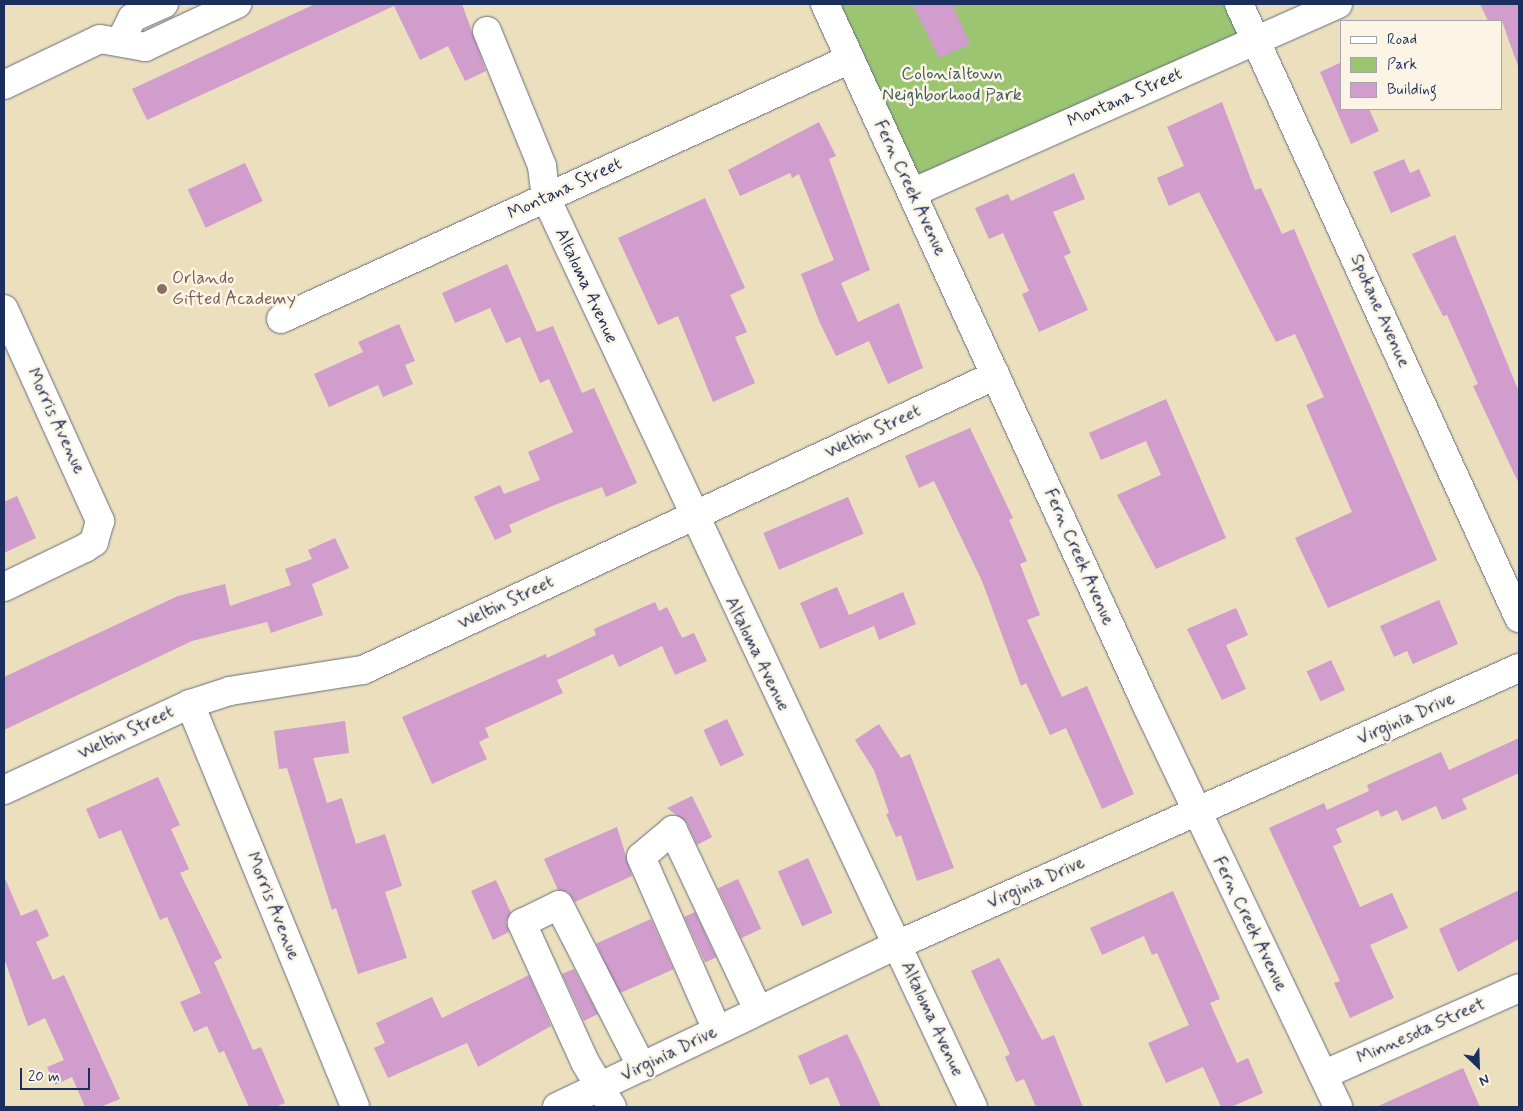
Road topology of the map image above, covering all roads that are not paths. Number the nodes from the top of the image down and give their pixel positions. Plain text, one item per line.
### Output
1 (164, 4) edge
2 (237, 4) edge
3 (825, 4) edge
4 (1239, 4) edge
5 (1338, 4) edge
6 (487, 30) dead end
7 (1256, 40) junction
8 (120, 42) junction
9 (850, 59) junction
10 (4, 85) edge
11 (912, 193) junction
12 (546, 198) junction
13 (4, 309) edge
14 (281, 319) dead end
15 (996, 375) junction
16 (691, 516) junction
17 (4, 587) edge
18 (1519, 618) edge
19 (1519, 668) edge
20 (190, 704) junction
21 (4, 790) edge
22 (1196, 812) junction
23 (897, 945) junction
24 (1519, 988) edge
25 (758, 1010) junction
26 (717, 1030) junction
27 (642, 1067) junction
28 (1322, 1075) junction
29 (607, 1097) edge
30 (355, 1107) edge
31 (557, 1107) edge
32 (973, 1107) edge
33 (1338, 1107) edge

1 - 8 street
2 - 8 street
3 - 9 street, Fern Creek Avenue
4 - 7 street, Spokane Avenue
5 - 7 street, Montana Street
6 - 12 street, Altaloma Avenue
7 - 11 street, Montana Street
7 - 18 street, Spokane Avenue
8 - 10 street
9 - 11 street, Fern Creek Avenue
9 - 12 street, Montana Street
11 - 15 street, Fern Creek Avenue
12 - 14 street, Montana Street
12 - 16 street, Altaloma Avenue
13 - 17 street, Morris Avenue
15 - 16 street, Weltin Street
15 - 22 street, Fern Creek Avenue
16 - 20 street, Weltin Street
16 - 23 street, Altaloma Avenue
19 - 22 street, Virginia Drive
20 - 21 street, Weltin Street
20 - 30 street, Morris Avenue
22 - 23 street, Virginia Drive
22 - 28 street, Fern Creek Avenue
23 - 25 street, Virginia Drive
23 - 32 street, Altaloma Avenue
24 - 28 street, Minnesota Street
25 - 26 street, Virginia Drive
25 - 26 street
26 - 27 street, Virginia Drive
27 - 29 street, Virginia Drive
27 - 29 street
28 - 33 street, Fern Creek Avenue
29 - 31 street, Virginia Drive

